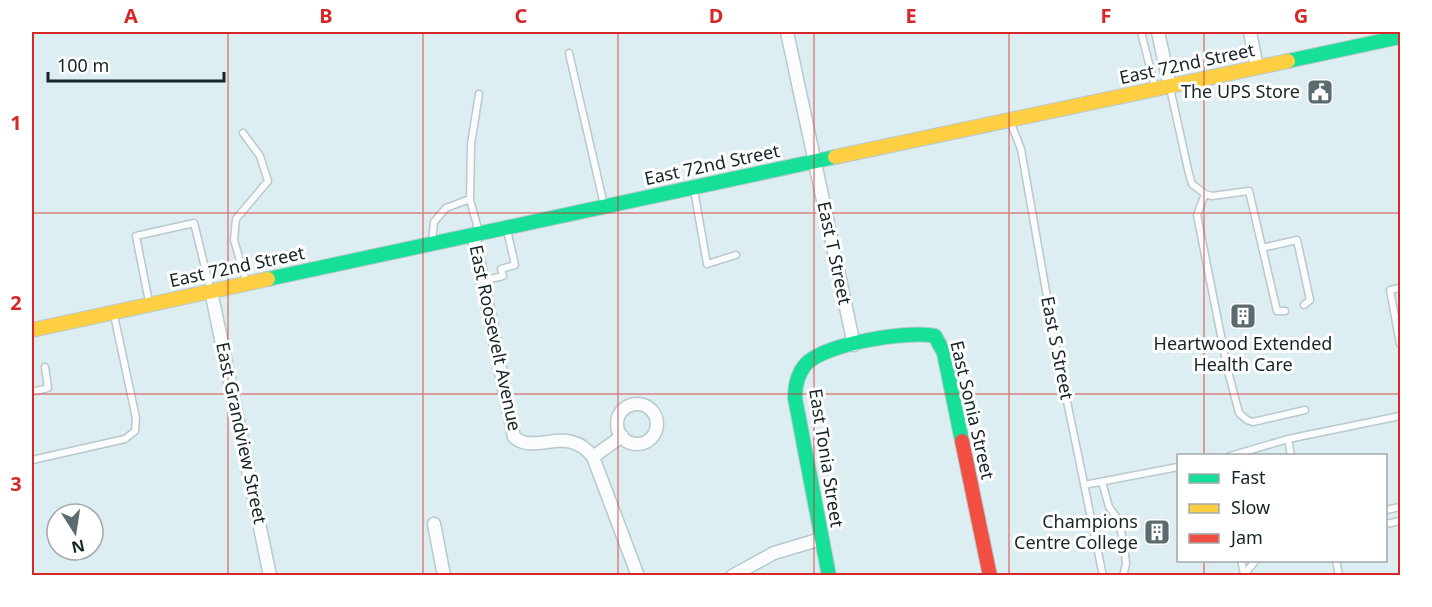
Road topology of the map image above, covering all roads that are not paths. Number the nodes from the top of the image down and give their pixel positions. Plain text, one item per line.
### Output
1 (787, 32) edge
2 (1141, 32) edge
3 (1158, 32) edge
4 (1250, 32) edge
5 (1378, 36) edge
6 (1401, 37) edge
7 (569, 53) dead end
8 (1257, 68) junction
9 (1170, 87) junction
10 (1156, 90) junction
11 (479, 94) dead end
12 (1010, 121) junction
13 (243, 133) dead end
14 (815, 161) junction
15 (694, 187) junction
16 (1204, 194) junction
17 (470, 199) junction
18 (605, 206) junction
19 (506, 227) junction
20 (476, 233) junction
21 (432, 243) junction
22 (1262, 248) junction
23 (736, 255) dead end
24 (482, 281) junction
25 (247, 284) junction
26 (1401, 288) edge
27 (211, 291) junction
28 (150, 304) junction
29 (1304, 305) dead end
30 (1284, 311) dead end
31 (114, 312) junction
32 (32, 330) edge
33 (1401, 344) edge
34 (854, 345) junction
35 (45, 367) dead end
36 (32, 392) edge
37 (1305, 410) dead end
38 (1401, 416) edge
39 (622, 436) dead end
40 (1288, 439) junction
41 (1237, 454) edge
42 (1291, 454) edge
43 (593, 457) junction
44 (32, 460) edge
45 (1177, 467) edge
46 (1102, 482) junction
47 (1084, 485) junction
48 (434, 524) dead end
49 (821, 539) junction
50 (1255, 562) edge
51 (1244, 575) edge
52 (270, 576) edge
53 (444, 576) edge
54 (638, 576) edge
55 (732, 576) edge
56 (829, 576) edge
57 (990, 576) edge
58 (1103, 576) edge
59 (1123, 576) edge

1 - 14 street, East T Street
2 - 10 lane
3 - 9 street
4 - 8 street
5 - 6 main road, East 72nd Street
5 - 8 main road, East 72nd Street
7 - 18 lane
8 - 9 main road, East 72nd Street
9 - 10 main road, East 72nd Street
9 - 16 lane
10 - 12 main road, East 72nd Street
11 - 17 lane
12 - 14 main road, East 72nd Street
12 - 47 lane, East S Street
13 - 25 lane
14 - 15 main road, East 72nd Street
14 - 34 street, East T Street
15 - 18 main road, East 72nd Street
15 - 23 lane
16 - 22 lane
16 - 37 lane
17 - 20 lane
17 - 21 lane
18 - 19 main road, East 72nd Street
19 - 20 main road, East 72nd Street
19 - 24 lane
20 - 21 main road, East 72nd Street
20 - 24 street, East Roosevelt Avenue
21 - 25 main road, East 72nd Street
22 - 29 lane
22 - 30 lane
24 - 43 street, East Roosevelt Avenue
25 - 27 main road, East 72nd Street
26 - 33 lane
27 - 28 main road, East 72nd Street
27 - 28 lane
27 - 52 street, East Grandview Street
28 - 31 main road, East 72nd Street
31 - 32 main road, East 72nd Street
31 - 44 lane
34 - 49 main road, East Tonia Street
34 - 57 main road, East Sonia Street
35 - 36 lane
38 - 40 lane
39 - 43 street
40 - 41 lane
40 - 42 lane
43 - 54 street
45 - 46 lane
46 - 47 lane
46 - 59 lane
47 - 58 lane, East S Street
48 - 53 street
49 - 55 street
49 - 56 main road, East Tonia Street
50 - 51 lane

